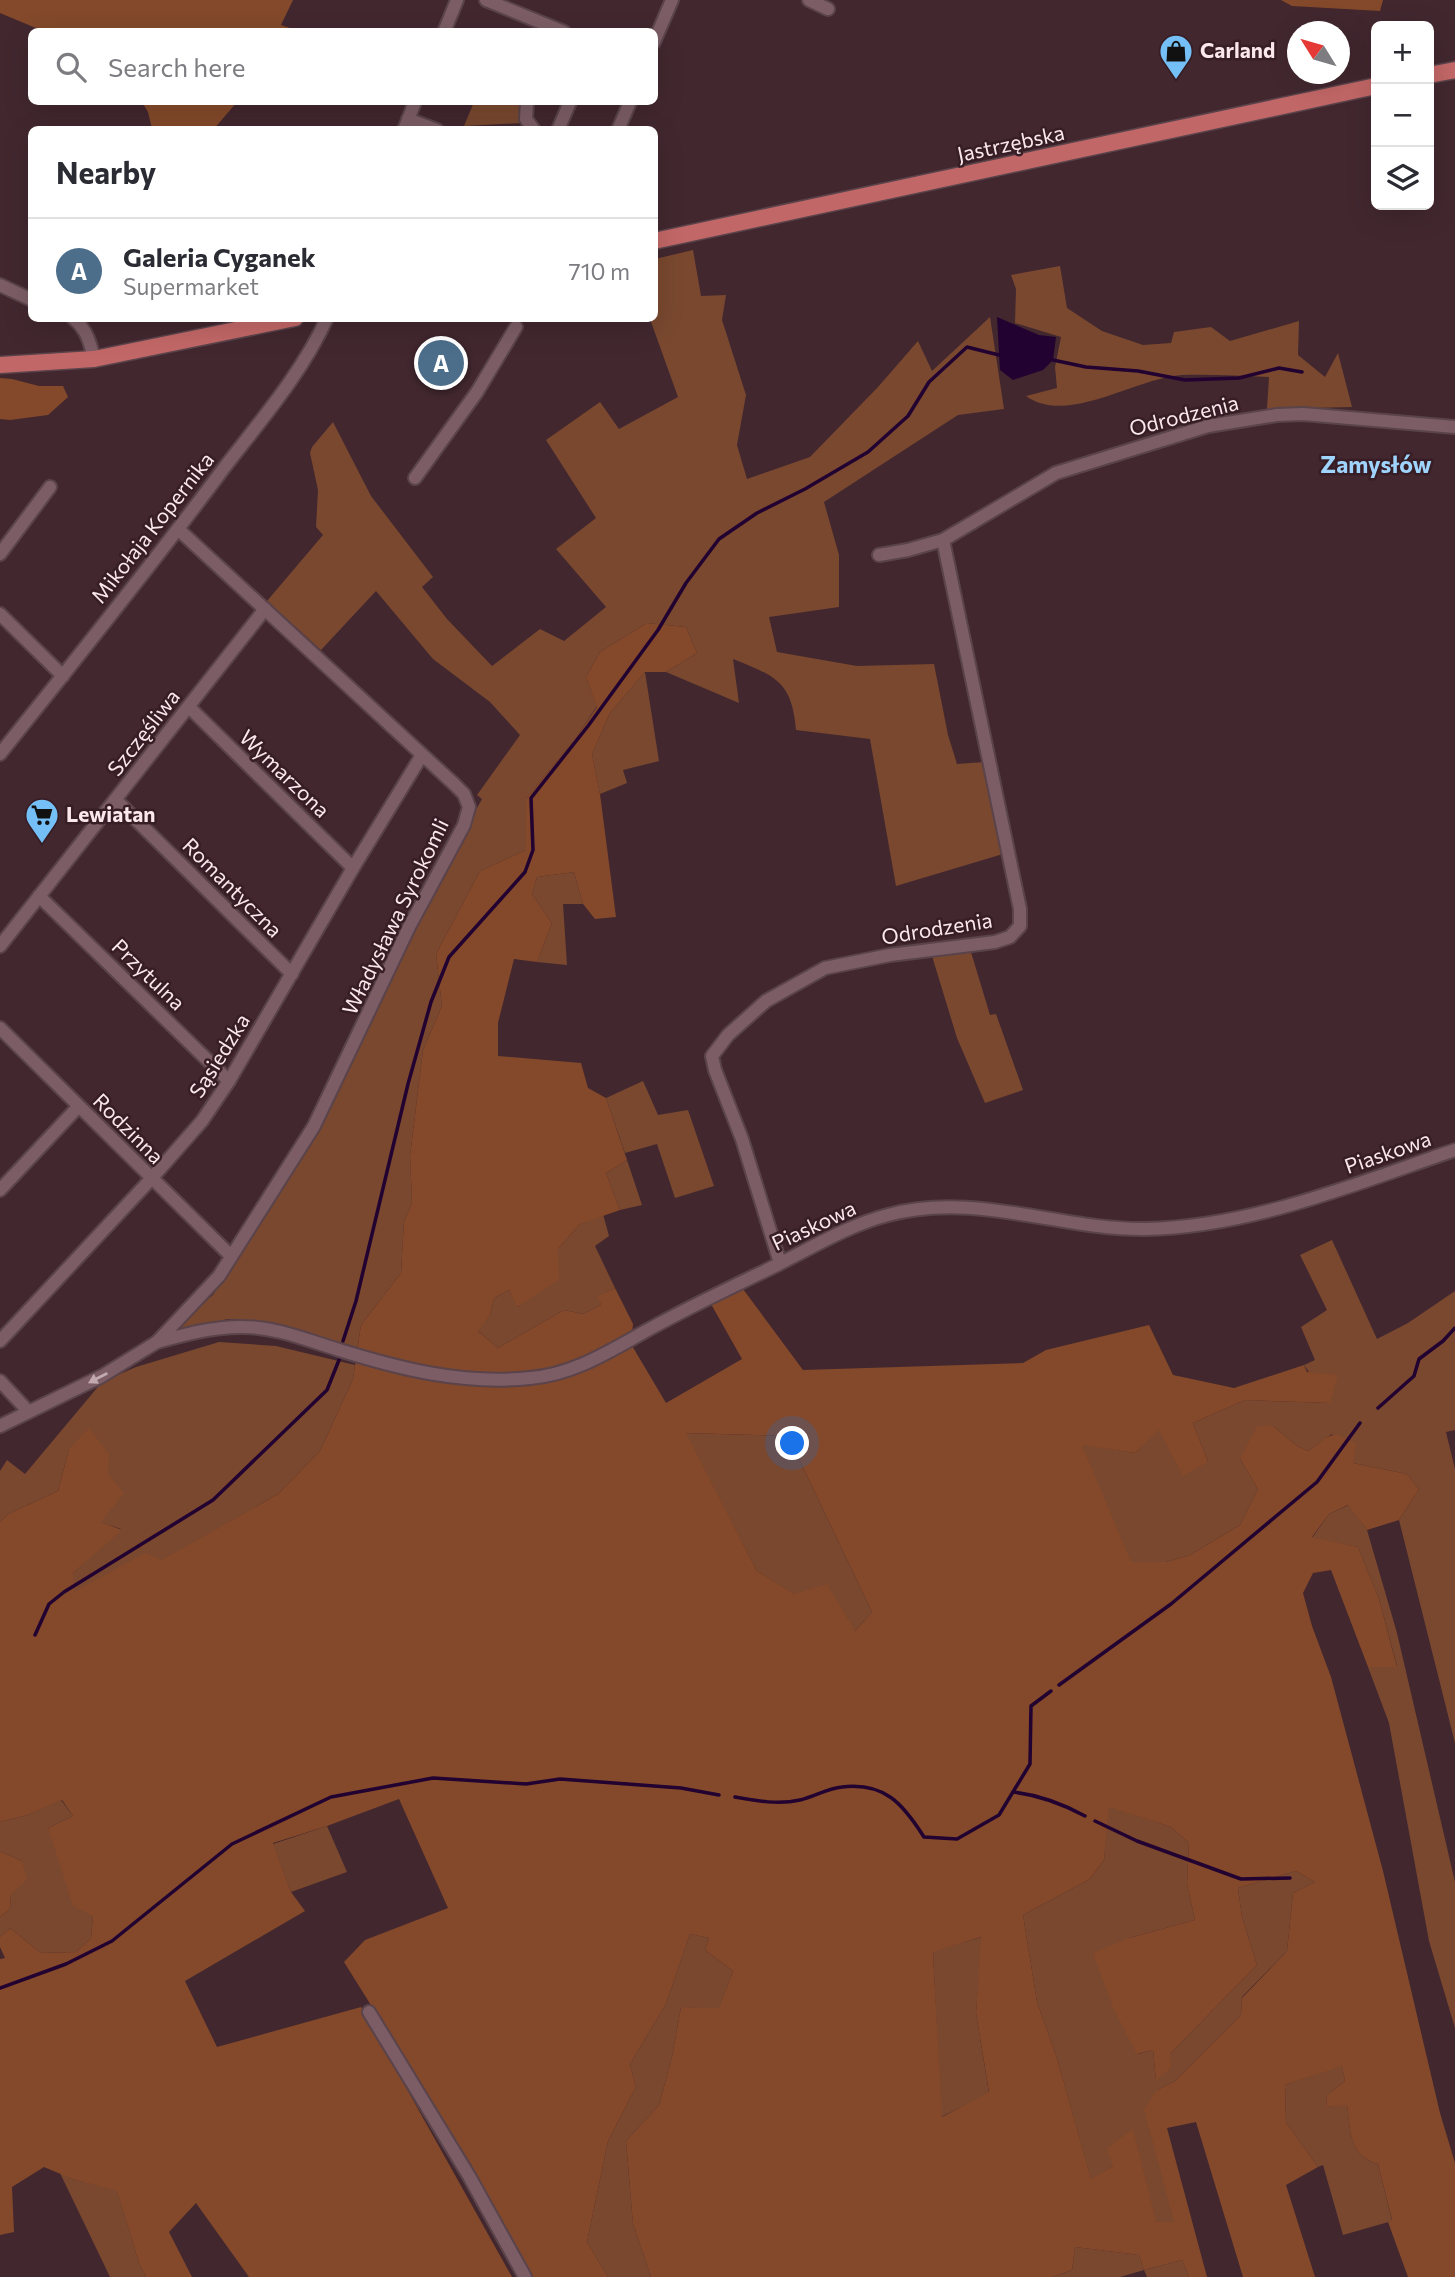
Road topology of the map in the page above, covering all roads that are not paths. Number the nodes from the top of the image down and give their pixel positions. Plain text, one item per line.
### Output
1 (457, 0) edge
2 (486, 0) edge
3 (656, 0) edge
4 (809, 0) edge
5 (671, 3) edge
6 (828, 9) dead end
7 (446, 28) edge
8 (553, 28) edge
9 (658, 33) edge
10 (1455, 70) edge
11 (1434, 74) edge
12 (1371, 87) edge
13 (414, 105) edge
14 (527, 105) edge
15 (569, 105) edge
16 (629, 105) edge
17 (406, 124) edge
18 (531, 126) edge
19 (560, 126) edge
20 (620, 126) edge
21 (658, 241) edge
22 (0, 285) edge
23 (28, 298) edge
24 (78, 322) edge
25 (275, 322) edge
26 (325, 322) edge
27 (516, 327) dead end
28 (94, 359) junction
29 (0, 365) edge
30 (1455, 427) edge
31 (415, 478) dead end
32 (50, 487) dead end
33 (178, 529) junction
34 (943, 540) junction
35 (0, 554) edge
36 (879, 555) dead end
37 (265, 609) junction
38 (0, 614) edge
39 (63, 676) junction
40 (189, 707) junction
41 (0, 754) edge
42 (422, 755) junction
43 (116, 800) junction
44 (353, 868) junction
45 (39, 896) junction
46 (0, 946) edge
47 (292, 974) junction
48 (0, 1028) edge
49 (229, 1081) junction
50 (78, 1107) junction
51 (1455, 1150) edge
52 (151, 1179) junction
53 (0, 1191) edge
54 (231, 1256) junction
55 (780, 1263) junction
56 (209, 1331) joint
57 (0, 1341) edge
58 (157, 1342) junction
59 (0, 1381) edge
60 (28, 1411) junction
61 (0, 1426) edge
62 (369, 2012) dead end
63 (525, 2277) edge

1 - 7 street
2 - 8 street
3 - 5 street
4 - 6 street
5 - 9 street
10 - 11 main road
12 - 21 main road, Jastrzębska
13 - 17 street
14 - 18 street
15 - 19 street
16 - 20 street
22 - 23 street
24 - 28 street
25 - 28 main road
26 - 33 street, Mikołaja Kopernika
27 - 31 street
28 - 29 main road
30 - 34 street, Odrodzenia
32 - 35 street
33 - 37 street, Władysława Syrokomli
33 - 39 street, Mikołaja Kopernika
34 - 36 street, Odrodzenia
34 - 55 street, Odrodzenia
37 - 40 street, Szczęśliwa
37 - 42 street, Władysława Syrokomli
38 - 39 street
39 - 41 street, Mikołaja Kopernika
40 - 43 street, Szczęśliwa
40 - 44 street, Wymarzona
42 - 44 street, Sąsiedzka
42 - 54 street, Władysława Syrokomli
43 - 45 street, Szczęśliwa
43 - 47 street, Romantyczna
44 - 47 street, Sąsiedzka
45 - 46 street, Szczęśliwa
45 - 49 street, Przytulna
47 - 49 street, Sąsiedzka
48 - 50 street, Rodzinna
49 - 52 street, Sąsiedzka
50 - 52 street, Rodzinna
50 - 53 street
51 - 55 street, Piaskowa
52 - 54 street, Rodzinna
52 - 57 street, Sąsiedzka
54 - 58 street, Władysława Syrokomli
55 - 56 street, Piaskowa
56 - 58 street, Władysława Syrokomli
58 -> 60 street, Władysława Syrokomli
59 - 60 street
60 - 61 street, Władysława Syrokomli
62 - 63 street

